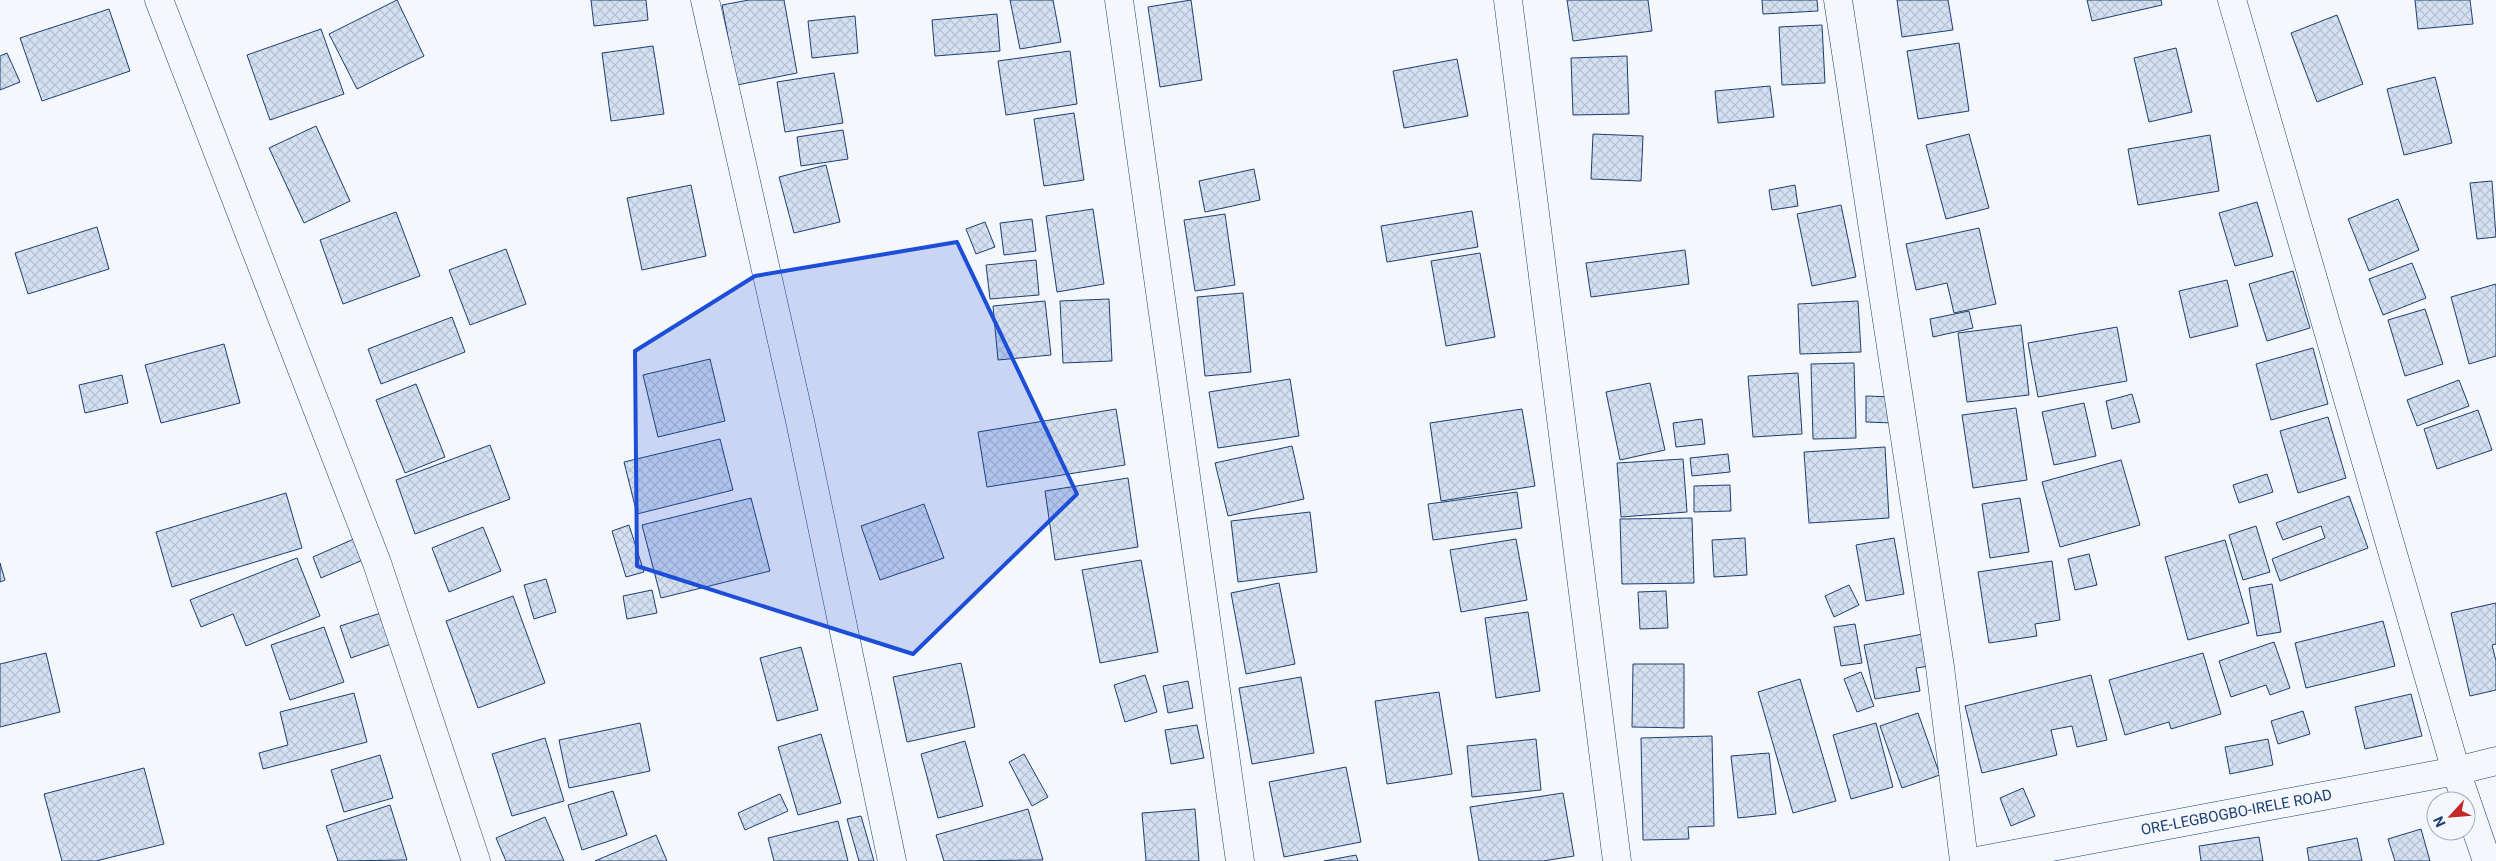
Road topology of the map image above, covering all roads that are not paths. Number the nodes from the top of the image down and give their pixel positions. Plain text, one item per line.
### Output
1 (159, 0) edge
2 (705, 0) edge
3 (1119, 0) edge
4 (1508, 0) edge
5 (1838, 0) edge
6 (2232, 0) edge
7 (2496, 761) edge
8 (2456, 771) junction
9 (476, 861) edge
10 (892, 861) edge
11 (1240, 861) edge
12 (1617, 861) edge
13 (1964, 861) edge
14 (1977, 861) edge
15 (2487, 861) edge

1 - 9 street
2 - 10 street
3 - 11 street
4 - 12 street
5 - 13 street
6 - 8 street
7 - 8 street, ORE-LEGBOGBO-IRELE ROAD
8 - 14 street, ORE-LEGBOGBO-IRELE ROAD
8 - 15 street

